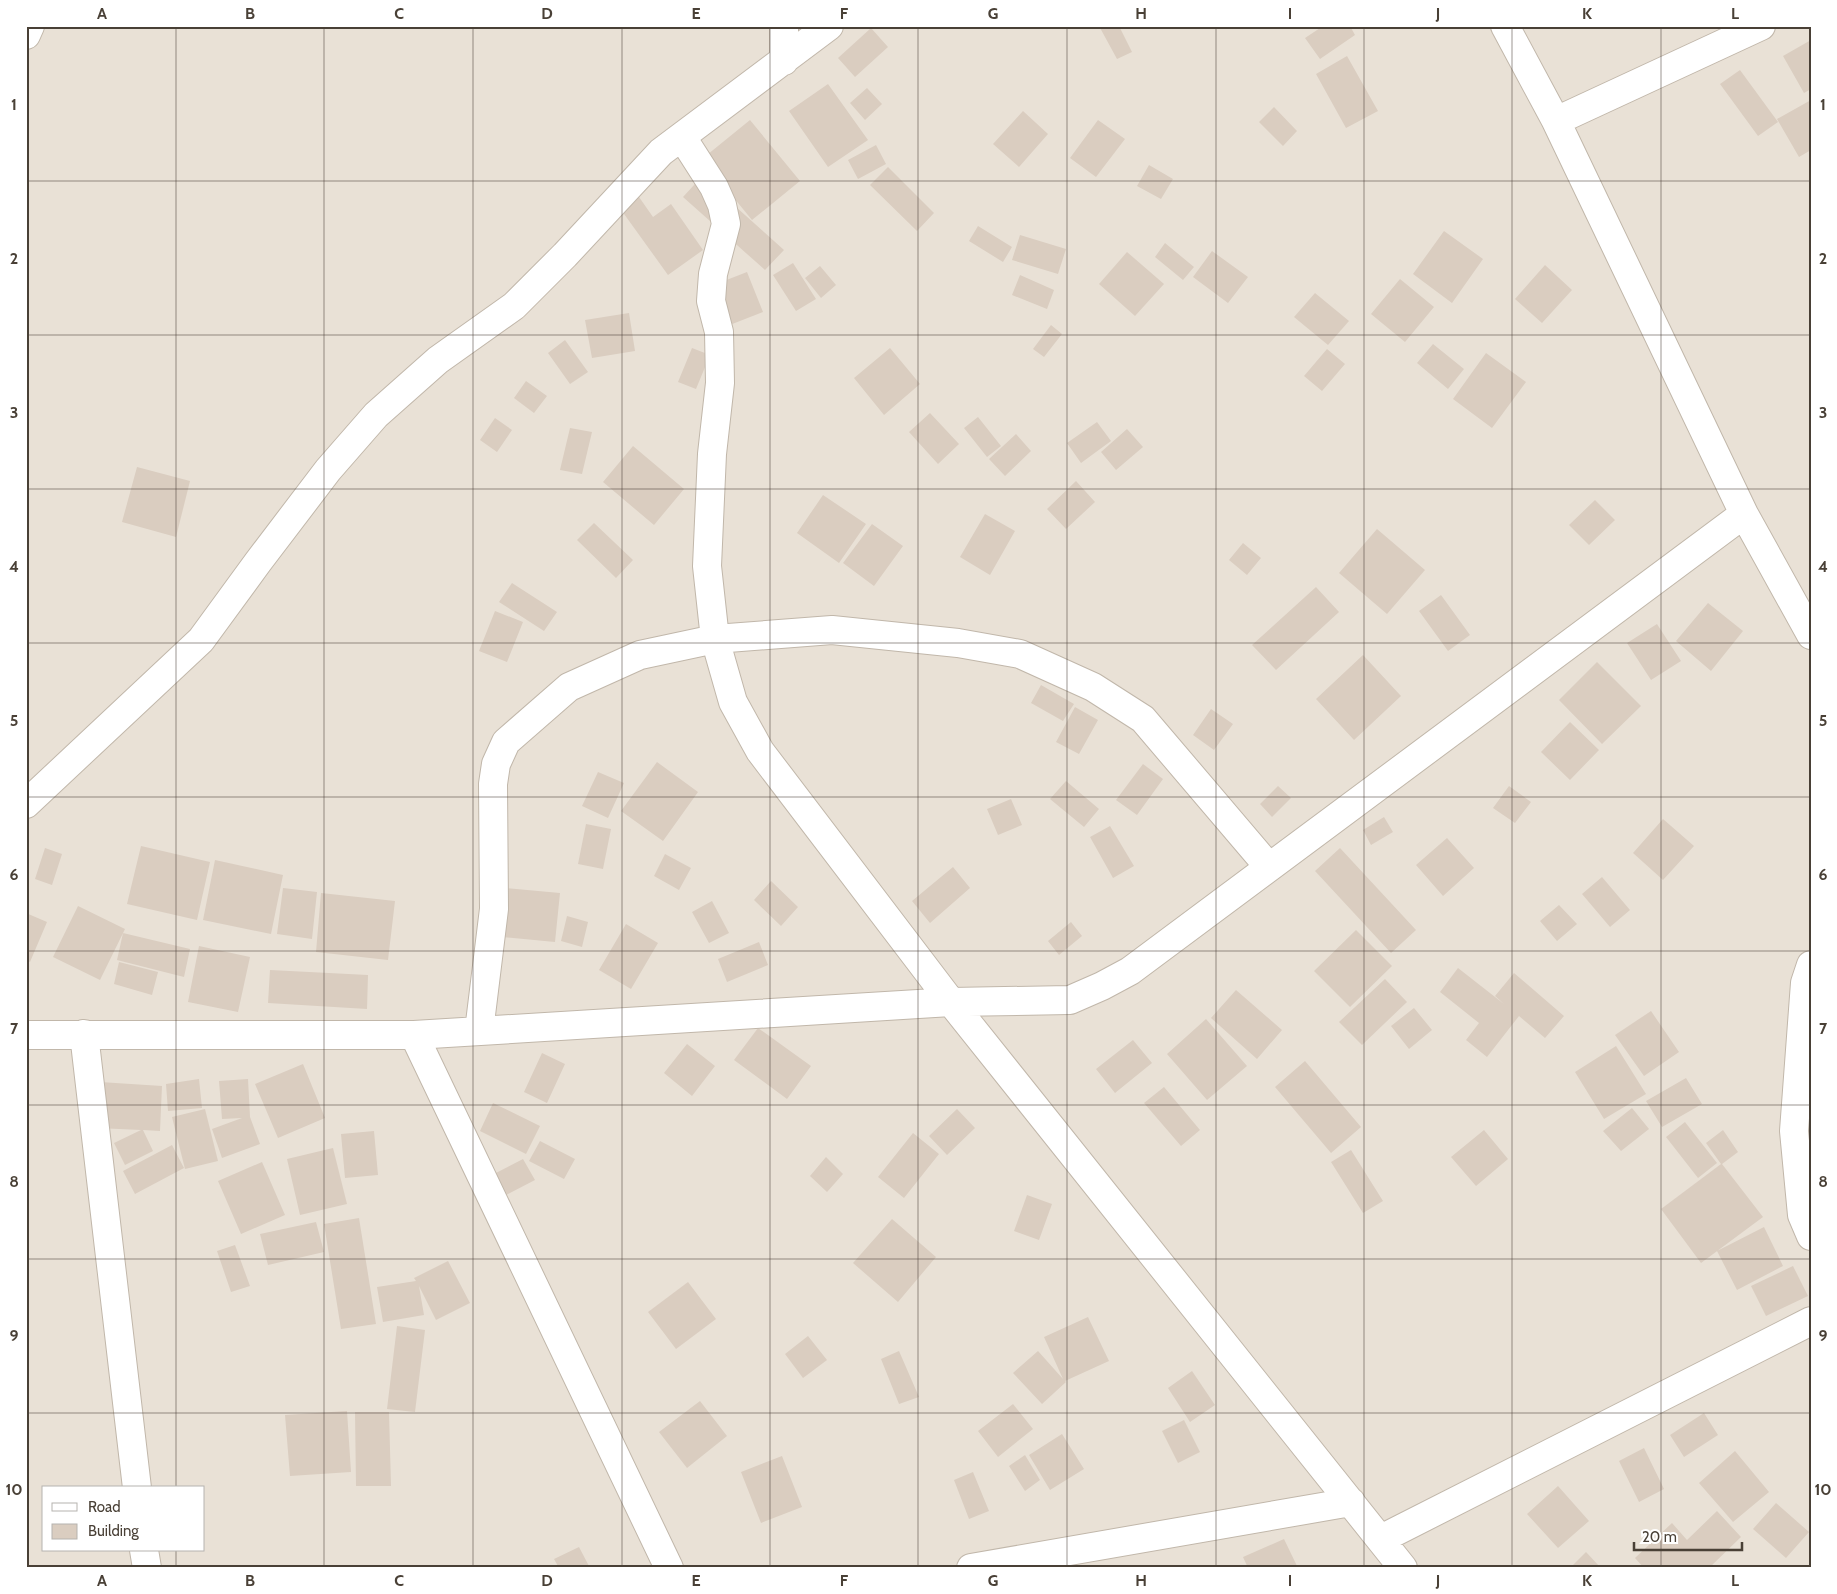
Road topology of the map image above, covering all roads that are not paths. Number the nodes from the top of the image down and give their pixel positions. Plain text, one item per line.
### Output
1 (30, 26) edge
2 (784, 26) edge
3 (829, 26) edge
4 (1504, 26) edge
5 (1761, 26) edge
6 (26, 35) edge
7 (784, 61) junction
8 (1556, 121) junction
9 (682, 137) junction
10 (1744, 514) junction
11 (1811, 635) edge
12 (715, 639) junction
13 (26, 804) edge
14 (1269, 867) junction
15 (1811, 965) edge
16 (951, 1002) junction
17 (479, 1031) junction
18 (84, 1034) junction
19 (26, 1035) edge
20 (414, 1035) junction
21 (1811, 1236) edge
22 (1811, 1321) edge
23 (137, 1486) edge
24 (1351, 1502) junction
25 (1381, 1539) junction
26 (144, 1552) edge
27 (146, 1568) edge
28 (669, 1568) edge
29 (972, 1568) edge
30 (1403, 1568) edge

1 - 6 street
2 - 7 street
3 - 7 street
4 - 8 street
5 - 8 street
7 - 9 street
8 - 10 street
9 - 12 street
9 - 13 street
10 - 11 street
10 - 14 street
12 - 14 street
12 - 16 street
12 - 17 street
14 - 16 street
15 - 21 street
16 - 17 street
16 - 24 street
17 - 20 street
18 - 19 street
18 - 20 street
18 - 23 street
20 - 28 street
22 - 25 street
24 - 25 street
24 - 29 street
25 - 30 street
26 - 27 street

